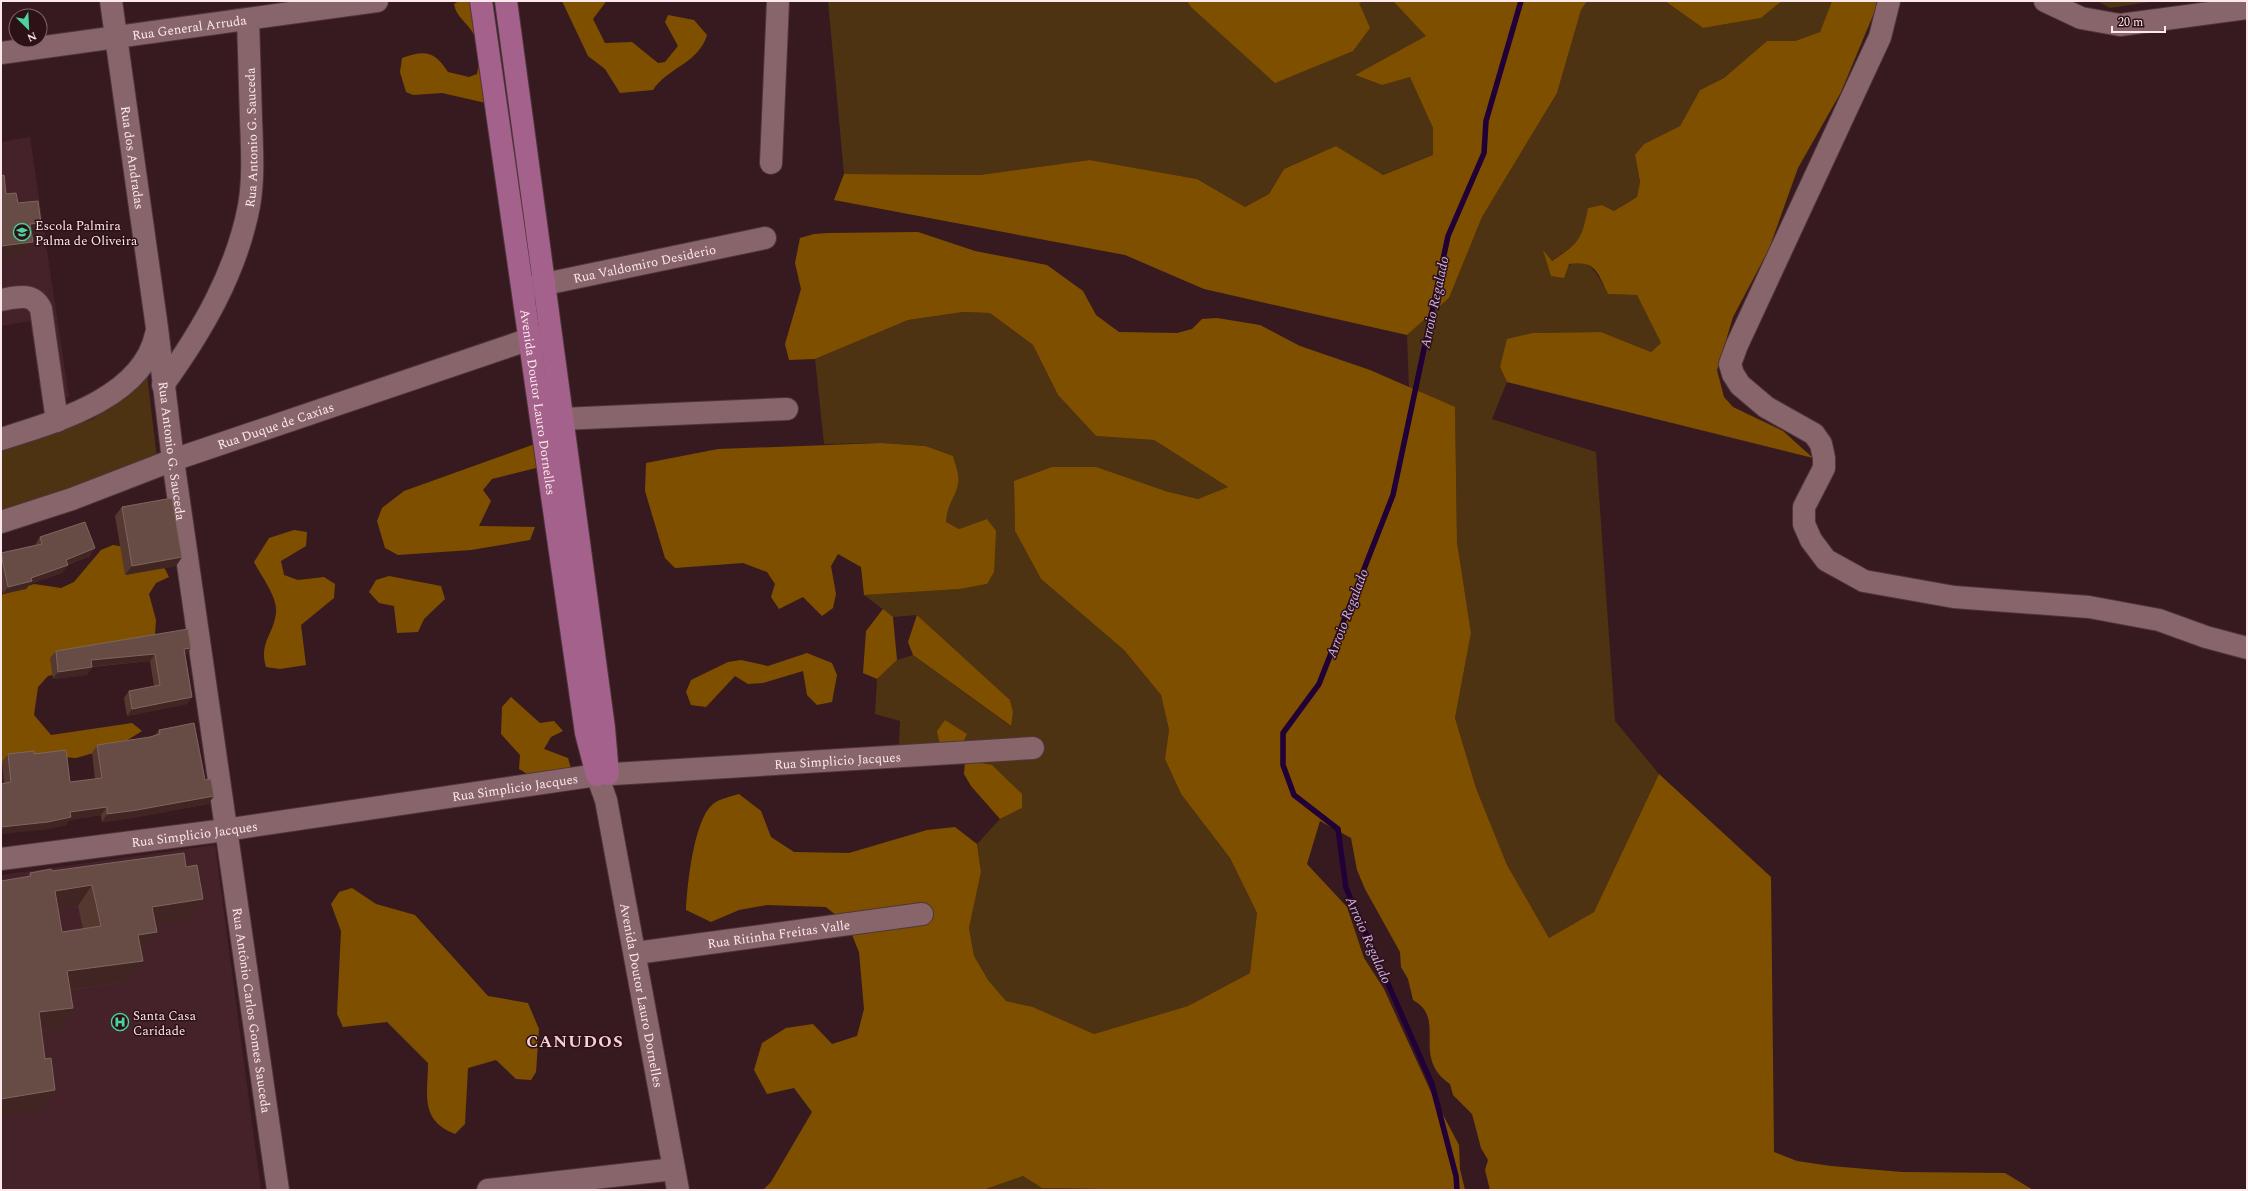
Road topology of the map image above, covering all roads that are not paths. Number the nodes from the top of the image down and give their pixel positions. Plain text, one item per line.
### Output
1 (111, 1) edge
2 (377, 1) edge
3 (481, 1) edge
4 (506, 1) edge
5 (778, 1) edge
6 (1889, 1) edge
7 (2045, 1) edge
8 (2247, 8) edge
9 (248, 19) junction
10 (116, 37) junction
11 (1, 53) edge
12 (771, 163) dead end
13 (766, 238) dead end
14 (533, 286) junction
15 (1, 300) edge
16 (157, 328) junction
17 (552, 334) junction
18 (530, 339) junction
19 (163, 385) junction
20 (787, 409) dead end
21 (562, 419) junction
22 (57, 421) junction
23 (1, 439) edge
24 (173, 460) junction
25 (1, 522) edge
26 (2247, 648) edge
27 (1033, 748) dead end
28 (603, 775) junction
29 (225, 830) junction
30 (1, 859) edge
31 (922, 914) dead end
32 (636, 953) junction
33 (674, 1168) junction
34 (278, 1190) edge
35 (488, 1190) edge
36 (678, 1190) edge

1 - 10 street, Rua dos Andradas
2 - 9 street, Rua General Arruda
3 - 14 main road, Avenida Doutor Lauro Dornelles
4 - 14 main road, Avenida Doutor Lauro Dornelles
5 - 12 street
6 - 26 street
7 - 8 street
9 - 10 street, Rua General Arruda
9 - 19 street, Rua Antonio G. Sauceda
10 - 11 street, Rua General Arruda
10 - 16 street, Rua dos Andradas
13 - 14 street, Rua Valdomiro Desiderio
14 - 17 main road, Avenida Doutor Lauro Dornelles
14 - 18 main road, Avenida Doutor Lauro Dornelles
15 - 22 street
16 - 19 street, Rua dos Andradas
16 - 22 street
17 - 18 street, Rua Duque de Caxias
17 - 21 main road, Avenida Doutor Lauro Dornelles
18 - 24 street, Rua Duque de Caxias
18 - 28 main road, Avenida Doutor Lauro Dornelles
19 - 24 street, Rua Antonio G. Sauceda
20 - 21 street
21 - 28 main road, Avenida Doutor Lauro Dornelles
22 - 23 street
24 - 25 street, Rua Duque de Caxias
24 - 29 street, Rua Antonio G. Sauceda
27 - 28 street, Rua Simplicio Jacques
28 - 29 street, Rua Simplicio Jacques
28 - 32 street, Avenida Doutor Lauro Dornelles
29 - 30 street, Rua Simplicio Jacques
29 - 34 street, Rua Antônio Carlos Gomes Sauceda
31 - 32 street, Rua Ritinha Freitas Valle
32 - 33 street, Avenida Doutor Lauro Dornelles
33 - 35 street
33 - 36 street, Avenida Doutor Lauro Dornelles

